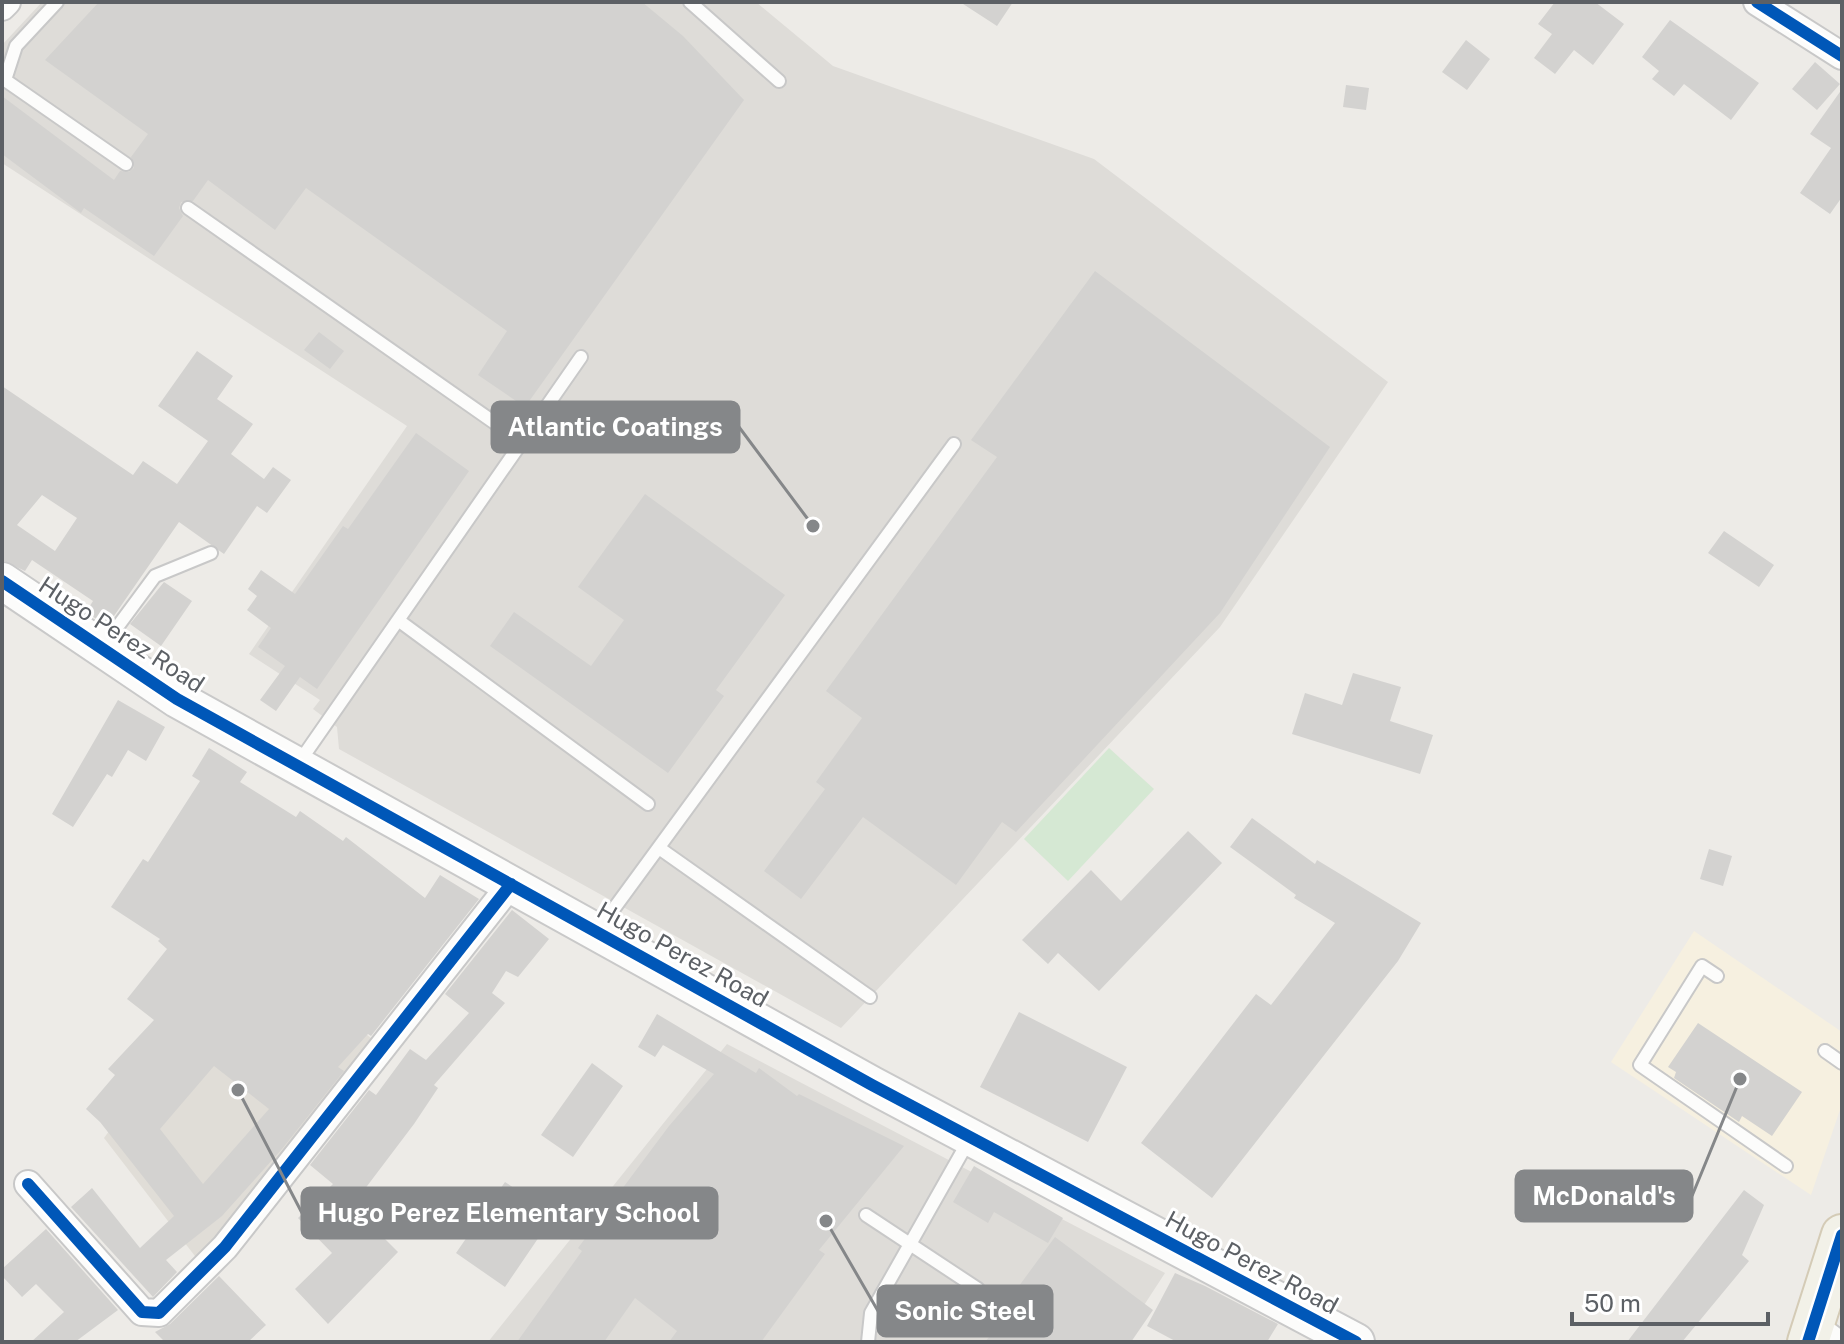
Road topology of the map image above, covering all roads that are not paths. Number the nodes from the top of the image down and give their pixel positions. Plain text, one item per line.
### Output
1 (7, 2) edge
2 (57, 2) edge
3 (690, 2) edge
4 (1762, 3) edge
5 (2, 7) edge
6 (1842, 56) edge
7 (779, 81) dead end
8 (126, 164) dead end
9 (188, 208) dead end
10 (581, 357) dead end
11 (522, 442) junction
12 (954, 444) dead end
13 (211, 553) dead end
14 (2, 581) edge
15 (398, 620) junction
16 (102, 648) junction
17 (297, 766) junction
18 (648, 804) dead end
19 (659, 848) junction
20 (511, 884) junction
21 (597, 932) junction
22 (1717, 976) dead end
23 (870, 997) dead end
24 (1825, 1051) dead end
25 (1842, 1063) edge
26 (970, 1137) junction
27 (1786, 1166) dead end
28 (28, 1184) dead end
29 (866, 1215) dead end
30 (1842, 1235) edge
31 (910, 1244) junction
32 (978, 1289) dead end
33 (1819, 1336) edge
34 (868, 1342) edge
35 (1356, 1342) edge

1 - 5 street
2 - 8 lane
3 - 7 lane
4 - 6 street
9 - 11 lane
10 - 11 lane
11 - 15 lane
12 - 19 lane
13 - 16 lane
14 - 16 street, Hugo Perez Road
15 - 17 lane
15 - 18 lane
16 - 17 street, Hugo Perez Road
17 - 20 street, Hugo Perez Road
19 - 21 lane
19 - 23 lane
20 - 21 street, Hugo Perez Road
20 - 28 street
21 - 26 street, Hugo Perez Road
22 - 27 lane
24 - 25 lane
26 - 31 lane
26 - 35 street, Hugo Perez Road
29 - 31 lane
30 - 33 main road
31 - 32 lane
31 - 34 lane

